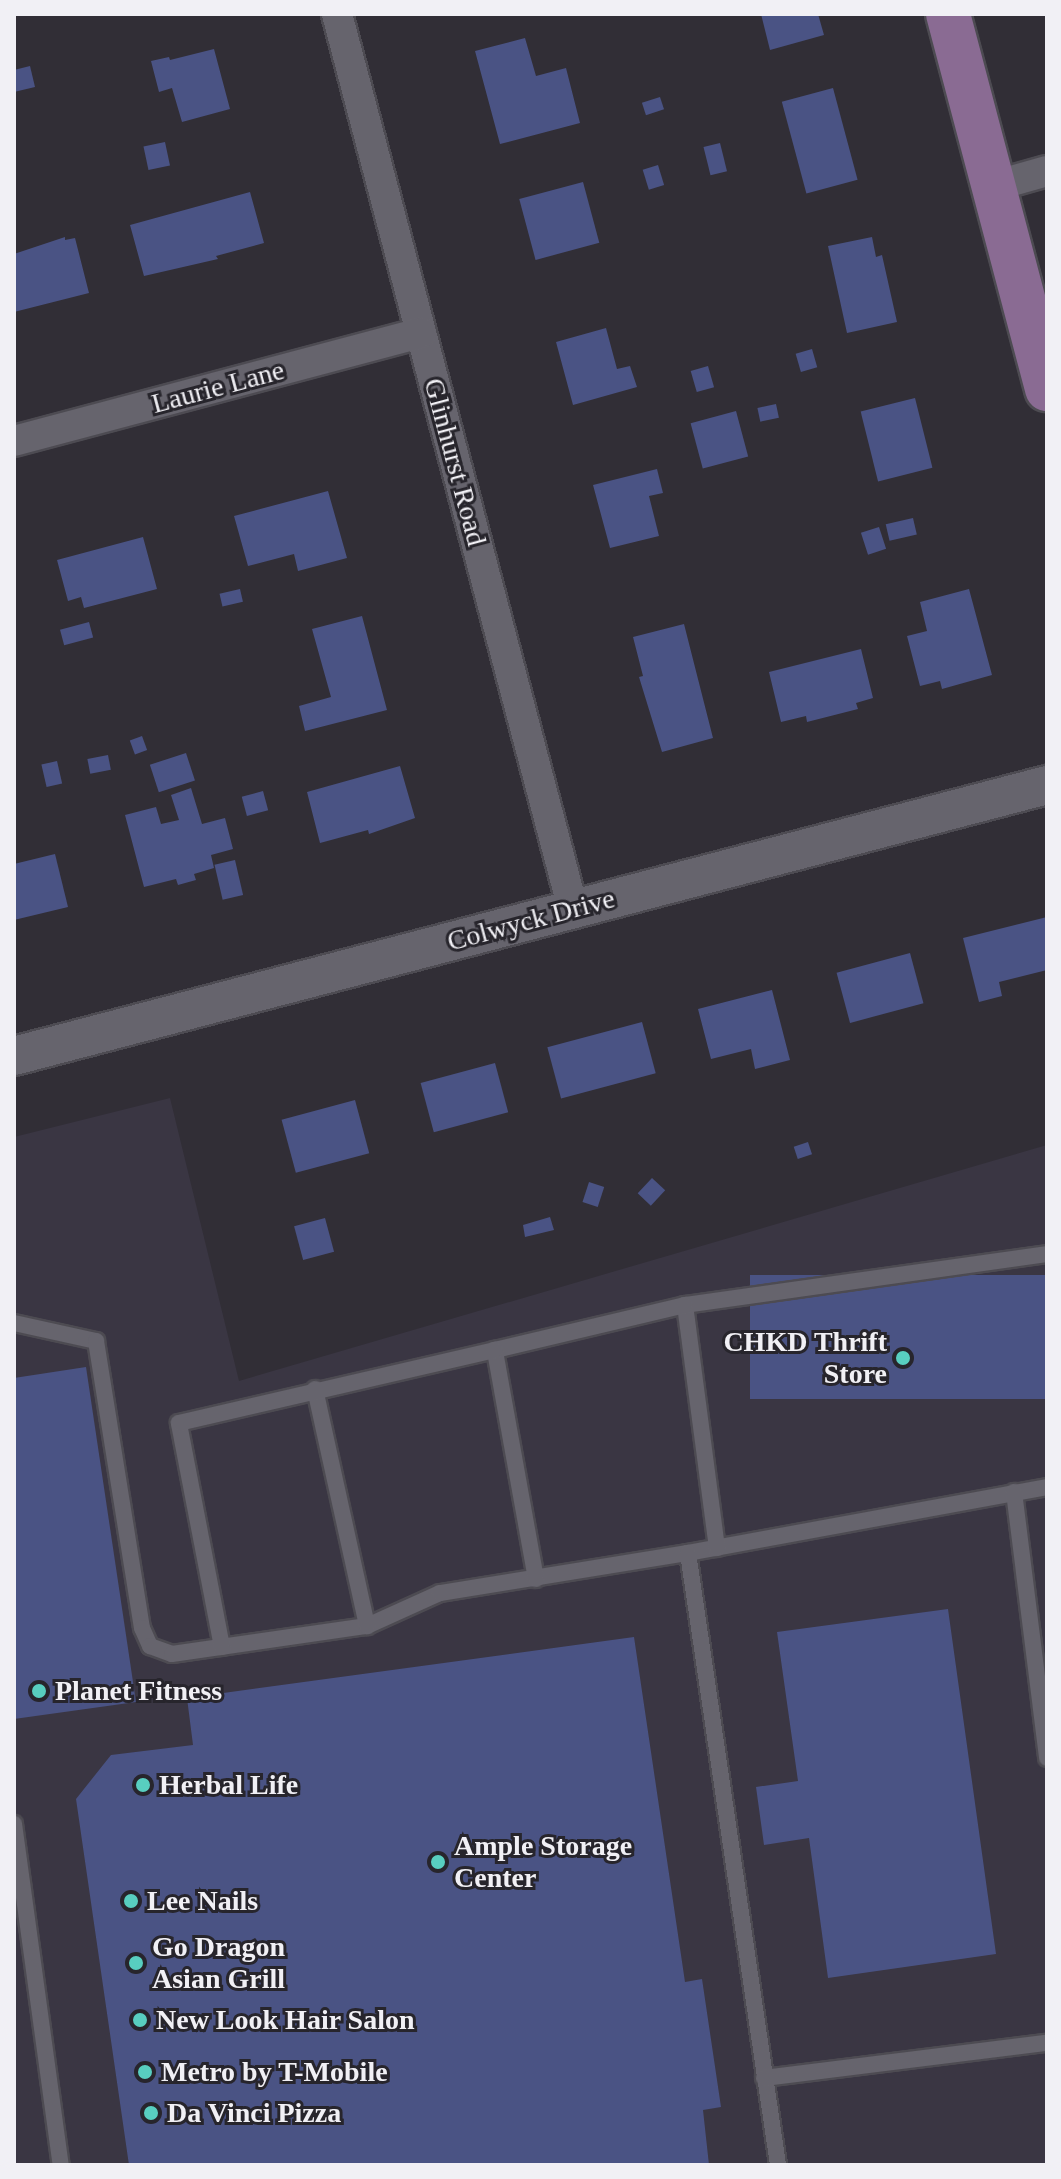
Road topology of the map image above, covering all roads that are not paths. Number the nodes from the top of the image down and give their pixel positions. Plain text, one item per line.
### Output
1 (337, 14) edge
2 (948, 14) edge
3 (1047, 171) edge
4 (994, 186) junction
5 (421, 333) junction
6 (1047, 389) edge
7 (14, 441) edge
8 (1047, 785) edge
9 (573, 909) junction
10 (14, 1056) edge
11 (1047, 1254) edge
12 (685, 1305) junction
13 (14, 1323) edge
14 (495, 1350) junction
15 (315, 1389) junction
16 (1047, 1487) edge
17 (1014, 1492) junction
18 (717, 1548) junction
19 (688, 1553) junction
20 (536, 1579) junction
21 (367, 1626) junction
22 (222, 1647) junction
23 (1047, 1758) edge
24 (14, 1824) edge
25 (1047, 2043) edge
26 (764, 2078) junction
27 (61, 2165) edge
28 (778, 2165) edge

1 - 5 street, Glinhurst Road
2 - 4 main road
3 - 4 street
4 - 6 main road
5 - 7 street, Laurie Lane
5 - 9 street, Glinhurst Road
8 - 9 street, Colwyck Drive
9 - 10 street, Colwyck Drive
11 - 12 lane
12 - 14 lane
12 - 18 lane
13 - 22 lane
14 - 15 lane
14 - 20 lane
15 - 21 lane
15 - 22 lane
16 - 17 lane
17 - 18 lane
17 - 23 lane
18 - 19 lane
19 - 20 lane
19 - 26 lane
20 - 21 lane
21 - 22 lane
24 - 27 lane
25 - 26 lane
26 - 28 lane

